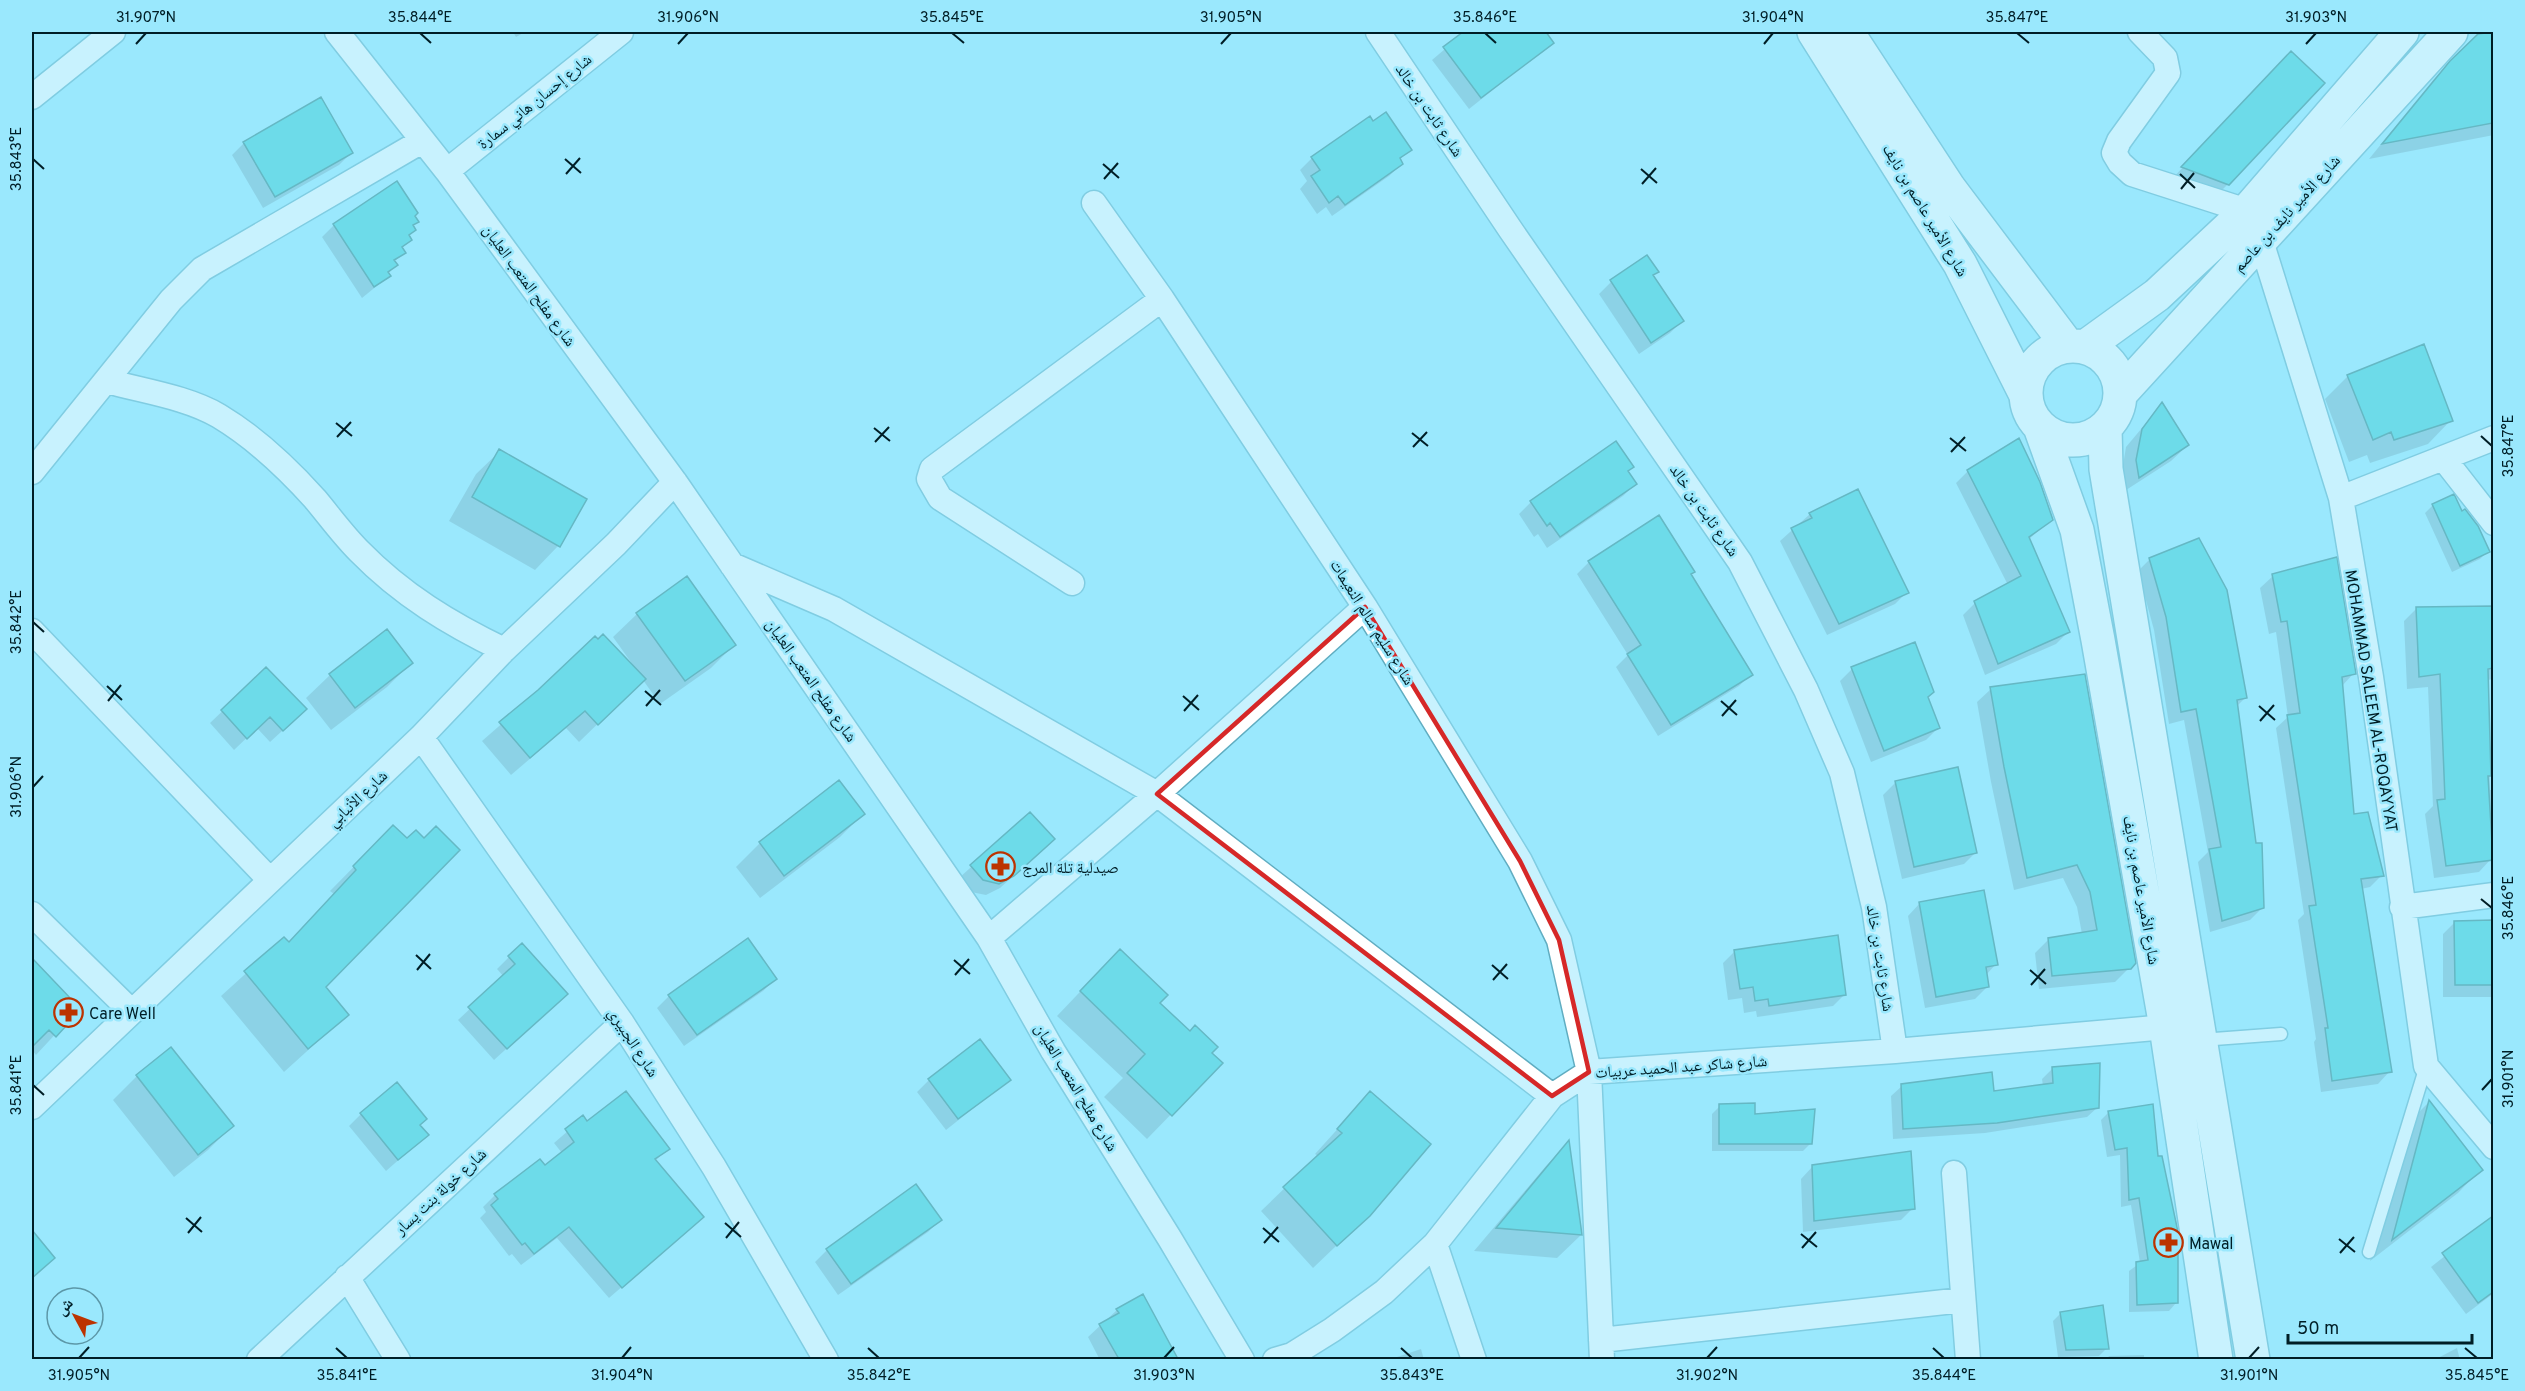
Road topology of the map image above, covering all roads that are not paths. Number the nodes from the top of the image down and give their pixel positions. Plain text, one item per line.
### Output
1 (113, 32) edge
2 (337, 32) edge
3 (621, 32) edge
4 (1378, 32) edge
5 (1814, 32) edge
6 (1847, 32) edge
7 (2140, 32) edge
8 (2402, 32) edge
9 (2451, 32) edge
10 (32, 97) edge
11 (422, 141) junction
12 (447, 171) junction
13 (1094, 203) dead end
14 (2247, 211) junction
15 (2261, 241) junction
16 (1162, 299) junction
17 (2076, 346) junction
18 (107, 381) junction
19 (2120, 394) junction
20 (2026, 395) junction
21 (2105, 428) junction
22 (2049, 432) junction
23 (2493, 438) edge
24 (2444, 459) junction
25 (32, 472) edge
26 (675, 482) junction
27 (2341, 498) junction
28 (2493, 523) edge
29 (732, 565) junction
30 (1072, 583) dead end
31 (1365, 607) junction
32 (32, 631) edge
33 (504, 650) junction
34 (420, 737) junction
35 (1156, 795) junction
36 (270, 880) junction
37 (2493, 895) edge
38 (2403, 907) junction
39 (32, 914) edge
40 (989, 938) junction
41 (132, 1012) junction
42 (622, 1023) junction
43 (2166, 1027) junction
44 (2281, 1034) dead end
45 (2199, 1040) junction
46 (1895, 1051) junction
47 (2426, 1066) junction
48 (1589, 1072) junction
49 (1552, 1096) junction
50 (32, 1107) edge
51 (2493, 1147) edge
52 (1954, 1173) dead end
53 (1435, 1244) junction
54 (2369, 1252) dead end
55 (347, 1277) junction
56 (1963, 1299) junction
57 (1601, 1350) edge
58 (259, 1359) edge
59 (398, 1359) edge
60 (826, 1359) edge
61 (1242, 1359) edge
62 (1275, 1359) edge
63 (1474, 1359) edge
64 (1968, 1359) edge
65 (2216, 1359) edge
66 (2253, 1359) edge

1 - 10 street
2 - 11 street, شارع مفلح المتعب العليان
3 - 12 street, شارع إحسان هاني سمارة
4 - 46 street, شارع ثابت بن خالد
5 - 20 main road, شارع الأمير عاصم بن نايف
6 - 17 main road, شارع الأمير عاصم بن نايف
7 - 14 street
8 - 14 main road, شارع الأمير نايف بن عاصم
9 - 15 main road, شارع الأمير نايف بن عاصم
11 - 12 street, شارع مفلح المتعب العليان
11 - 18 street
12 - 26 street, شارع مفلح المتعب العليان
13 - 16 street, شارع سليم سالم النعيمات
14 - 17 main road, شارع الأمير نايف بن عاصم
15 - 19 main road, شارع الأمير نايف بن عاصم
15 - 27 street, MOHAMMAD SALEEM AL-ROQAYYAT
16 - 30 street
16 - 31 street, شارع سليم سالم النعيمات
17 - 19 main road
17 - 20 main road
18 - 25 street
18 - 33 street
19 - 21 main road
20 - 22 main road
21 - 22 main road
21 - 45 main road, شارع الأمير عاصم بن نايف
22 - 43 main road, شارع الأمير عاصم بن نايف
23 - 24 street
24 - 27 street
24 - 28 street
26 - 29 street, شارع مفلح المتعب العليان
26 - 33 street, شارع الأنبابي
27 - 38 street, MOHAMMAD SALEEM AL-ROQAYYAT
29 - 35 street
29 - 40 street, شارع مفلح المتعب العليان
31 - 35 street
31 - 48 street, شارع سليم سالم النعيمات
32 - 36 street
33 - 34 street, شارع الأنبابي
34 - 36 street, شارع الأنبابي
34 - 42 street, شارع الجبيري
35 - 40 street
35 - 49 street
36 - 41 street, شارع الأنبابي
37 - 38 street
38 - 47 street, MOHAMMAD SALEEM AL-ROQAYYAT
39 - 41 street
40 - 61 street, شارع مفلح المتعب العليان
41 - 50 street, شارع الأنبابي
42 - 55 street, شارع خولة بنت يسار
42 - 60 street, شارع الجبيري
43 - 46 street, شارع شاكر عبد الحميد عربيات
43 - 65 main road, شارع الأمير عاصم بن نايف
44 - 45 lane
45 - 66 main road, شارع الأمير عاصم بن نايف
46 - 48 street, شارع شاكر عبد الحميد عربيات
47 - 51 street
47 - 54 lane
48 - 49 street, شارع شاكر عبد الحميد عربيات
48 - 57 street, شارع سليم سالم النعيمات
49 - 53 street, شارع شاكر عبد الحميد عربيات
52 - 56 street
53 - 62 street, شارع شاكر عبد الحميد عربيات
53 - 63 street
55 - 58 street, شارع خولة بنت يسار
55 - 59 street
56 - 57 street
56 - 64 street

